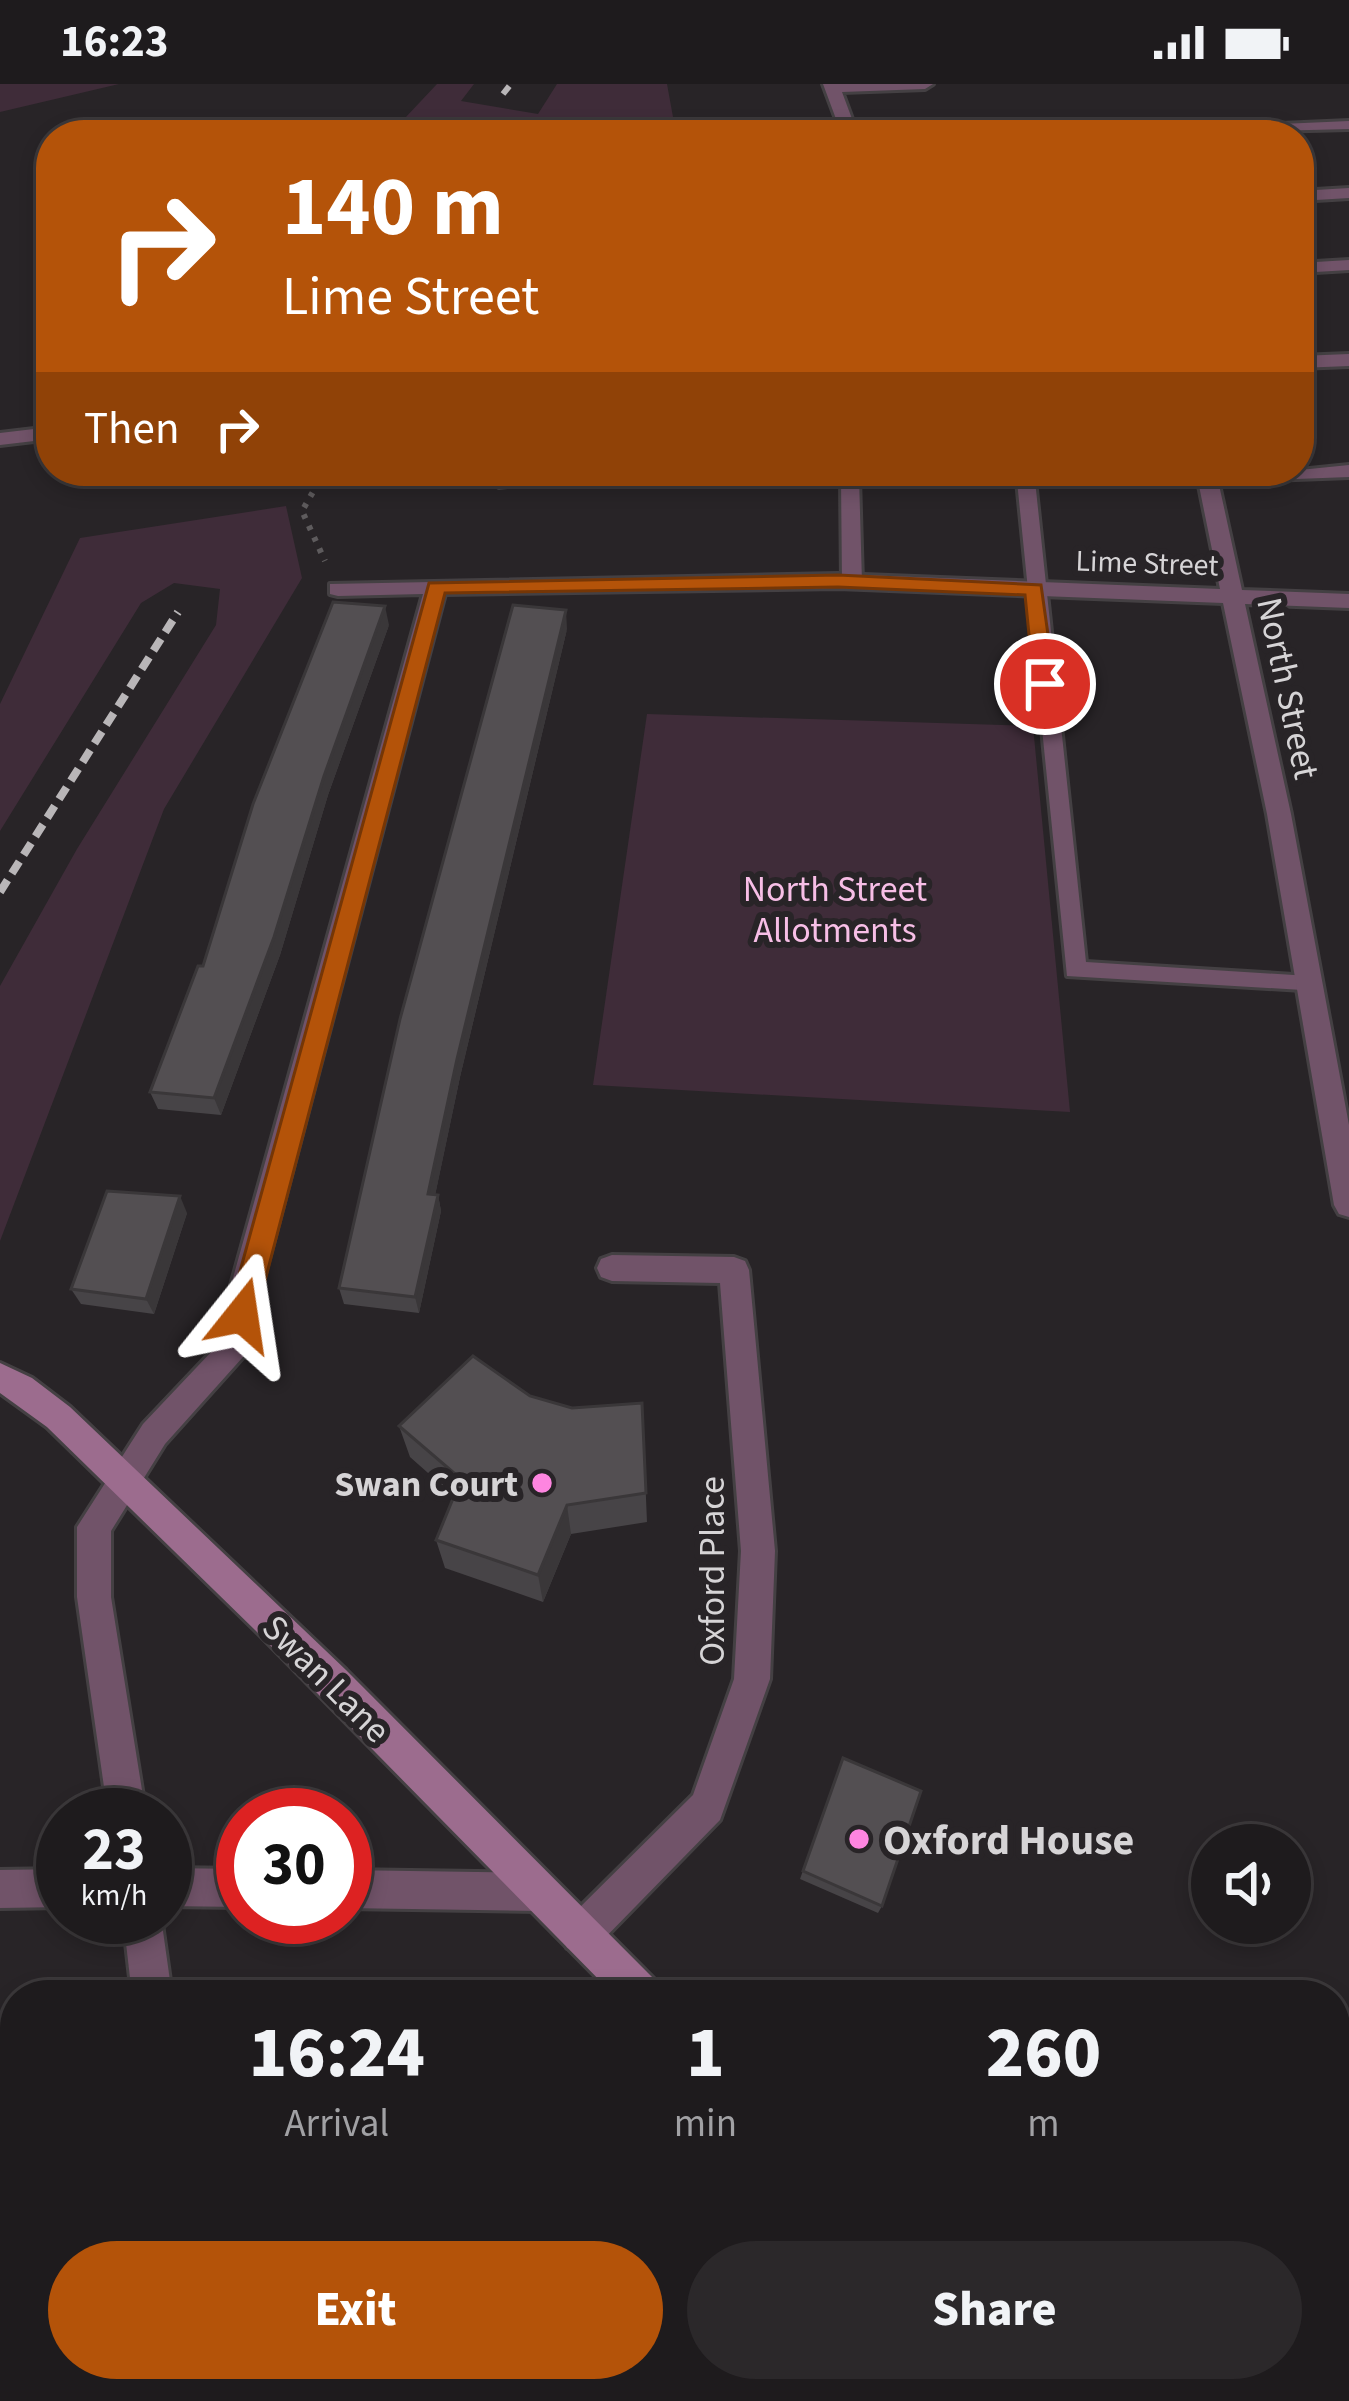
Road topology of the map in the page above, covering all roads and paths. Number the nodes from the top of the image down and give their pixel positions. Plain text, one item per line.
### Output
1 (925, 84) edge
2 (832, 86) edge
3 (844, 120) edge
4 (1349, 125) edge
5 (1314, 127) edge
6 (1349, 193) edge
7 (1314, 195) edge
8 (1349, 266) edge
9 (1314, 267) edge
10 (1349, 360) edge
11 (1314, 361) edge
12 (36, 435) edge
13 (0, 439) edge
14 (1349, 471) edge
15 (1314, 473) edge
16 (316, 486) edge
17 (850, 486) edge
18 (1025, 486) edge
19 (1209, 486) edge
20 (852, 582) junction
21 (436, 587) junction
22 (338, 589) joint
23 (1034, 589) junction
24 (1233, 596) junction
25 (1349, 601) edge
26 (1310, 985) junction
27 (1349, 1204) edge
28 (612, 1268) dead end
29 (0, 1376) edge
30 (125, 1485) junction
31 (123, 1788) edge
32 (36, 1888) edge
33 (0, 1889) edge
34 (372, 1889) edge
35 (539, 1892) junction
36 (581, 1934) junction
37 (145, 1944) edge
38 (150, 1980) edge
39 (627, 1980) edge

1 - 2 street
2 - 3 street
4 - 5 lane
6 - 7 street
8 - 9 lane
10 - 11 street
12 - 13 street
14 - 15 lane
16 - 22 path
17 - 20 lane
18 - 23 lane
19 - 24 street, North Street
20 - 21 street, Lime Street
20 - 23 street, Lime Street
21 - 22 street, Lime Street
21 - 30 street
23 - 24 street, Lime Street
23 - 26 lane
24 - 25 street, Lime Street
24 - 26 street, North Street
26 - 27 street, North Street
28 - 36 street, Oxford Place
29 - 30 street, Swan Lane
30 - 31 street
30 - 35 street, Swan Lane
32 - 33 street
34 - 35 street
35 - 36 street, Swan Lane
36 - 39 street, Swan Lane
37 - 38 street

